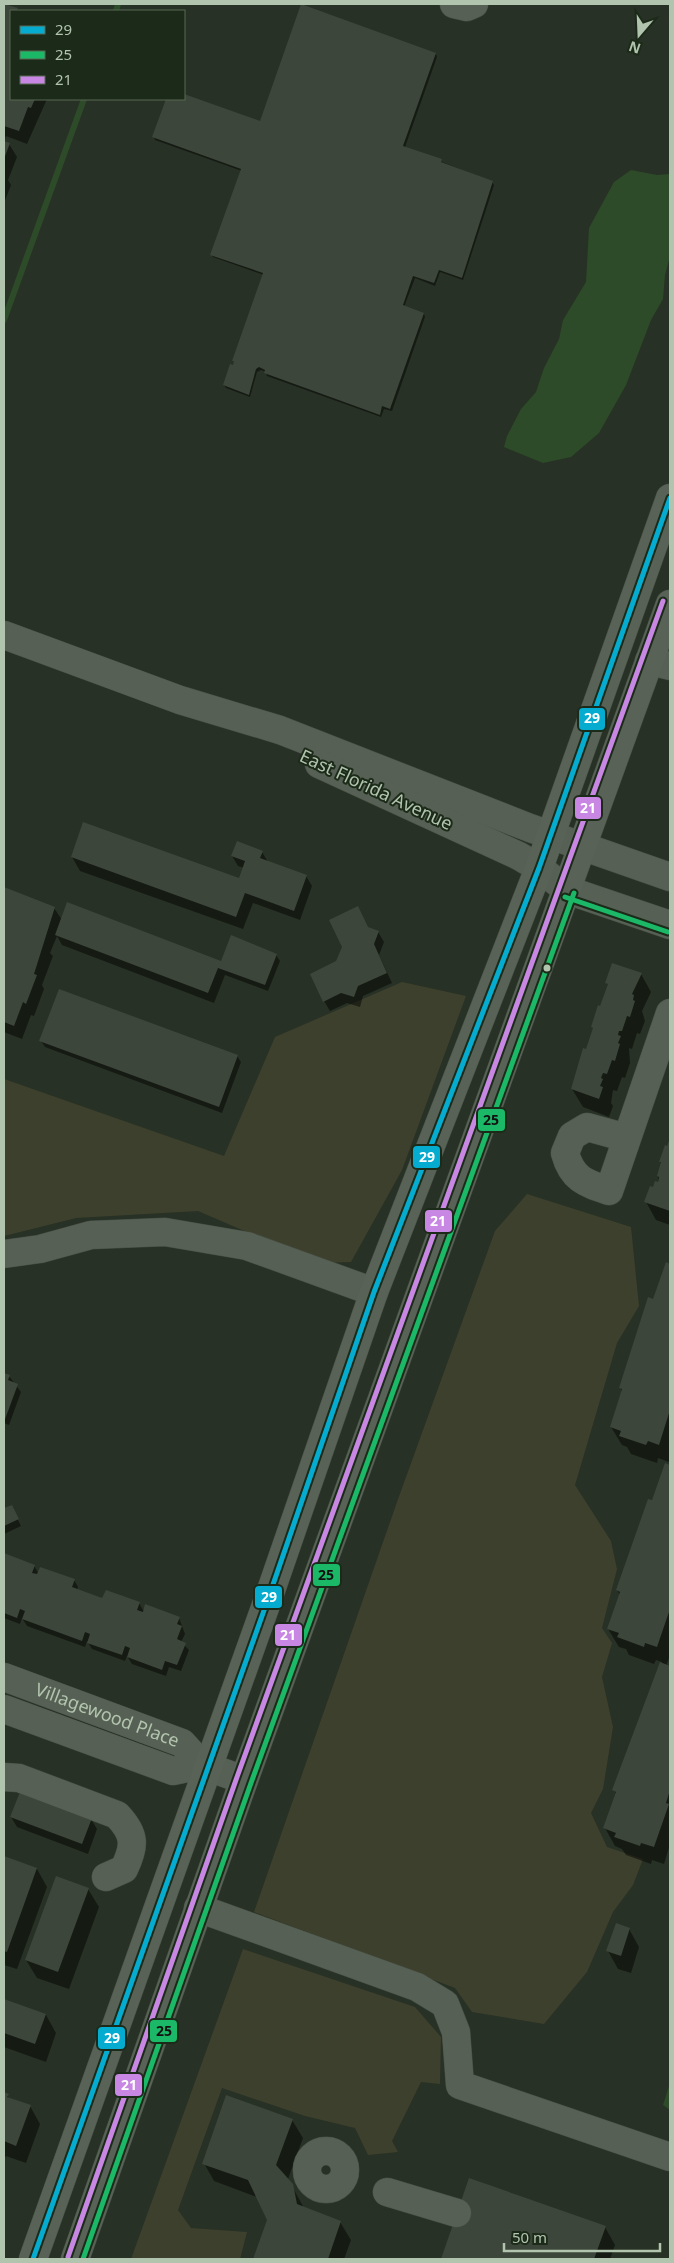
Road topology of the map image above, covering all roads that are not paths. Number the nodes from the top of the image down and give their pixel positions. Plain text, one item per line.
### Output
1 (454, 4) edge
2 (474, 4) edge
3 (670, 498) edge
4 (670, 604) edge
5 (4, 635) edge
6 (660, 663) edge
7 (180, 700) junction
8 (550, 835) junction
9 (582, 846) junction
10 (539, 868) junction
11 (670, 877) edge
12 (567, 890) junction
13 (670, 925) edge
14 (670, 1013) edge
15 (627, 1138) dead end
16 (4, 1254) edge
17 (374, 1292) junction
18 (4, 1677) edge
19 (4, 1709) edge
20 (205, 1766) junction
21 (4, 1777) edge
22 (244, 1780) junction
23 (106, 1877) dead end
24 (198, 1908) junction
25 (670, 2157) edge
26 (345, 2175) dead end
27 (457, 2213) dead end
28 (33, 2259) edge
29 (75, 2259) edge

1 - 2 street
3 - 8 main road
4 - 6 main road
5 - 7 street, East Florida Avenue
6 - 9 main road
7 - 8 street, East Florida Avenue
7 - 10 street, East Florida Avenue
8 - 9 street, East Florida Avenue
8 - 10 main road
9 - 11 street, East Florida Avenue
9 - 12 main road
10 - 12 street, East Florida Avenue
10 - 17 main road
12 - 13 street, East Florida Avenue
12 - 22 main road
14 - 15 street
16 - 17 street
17 - 20 main road
18 - 20 street, Villagewood Place
19 - 20 street, Villagewood Place
20 - 22 street, Villagewood Place
20 - 28 main road
21 - 23 street
22 - 24 main road
24 - 25 street
24 - 29 main road
26 - 27 street

